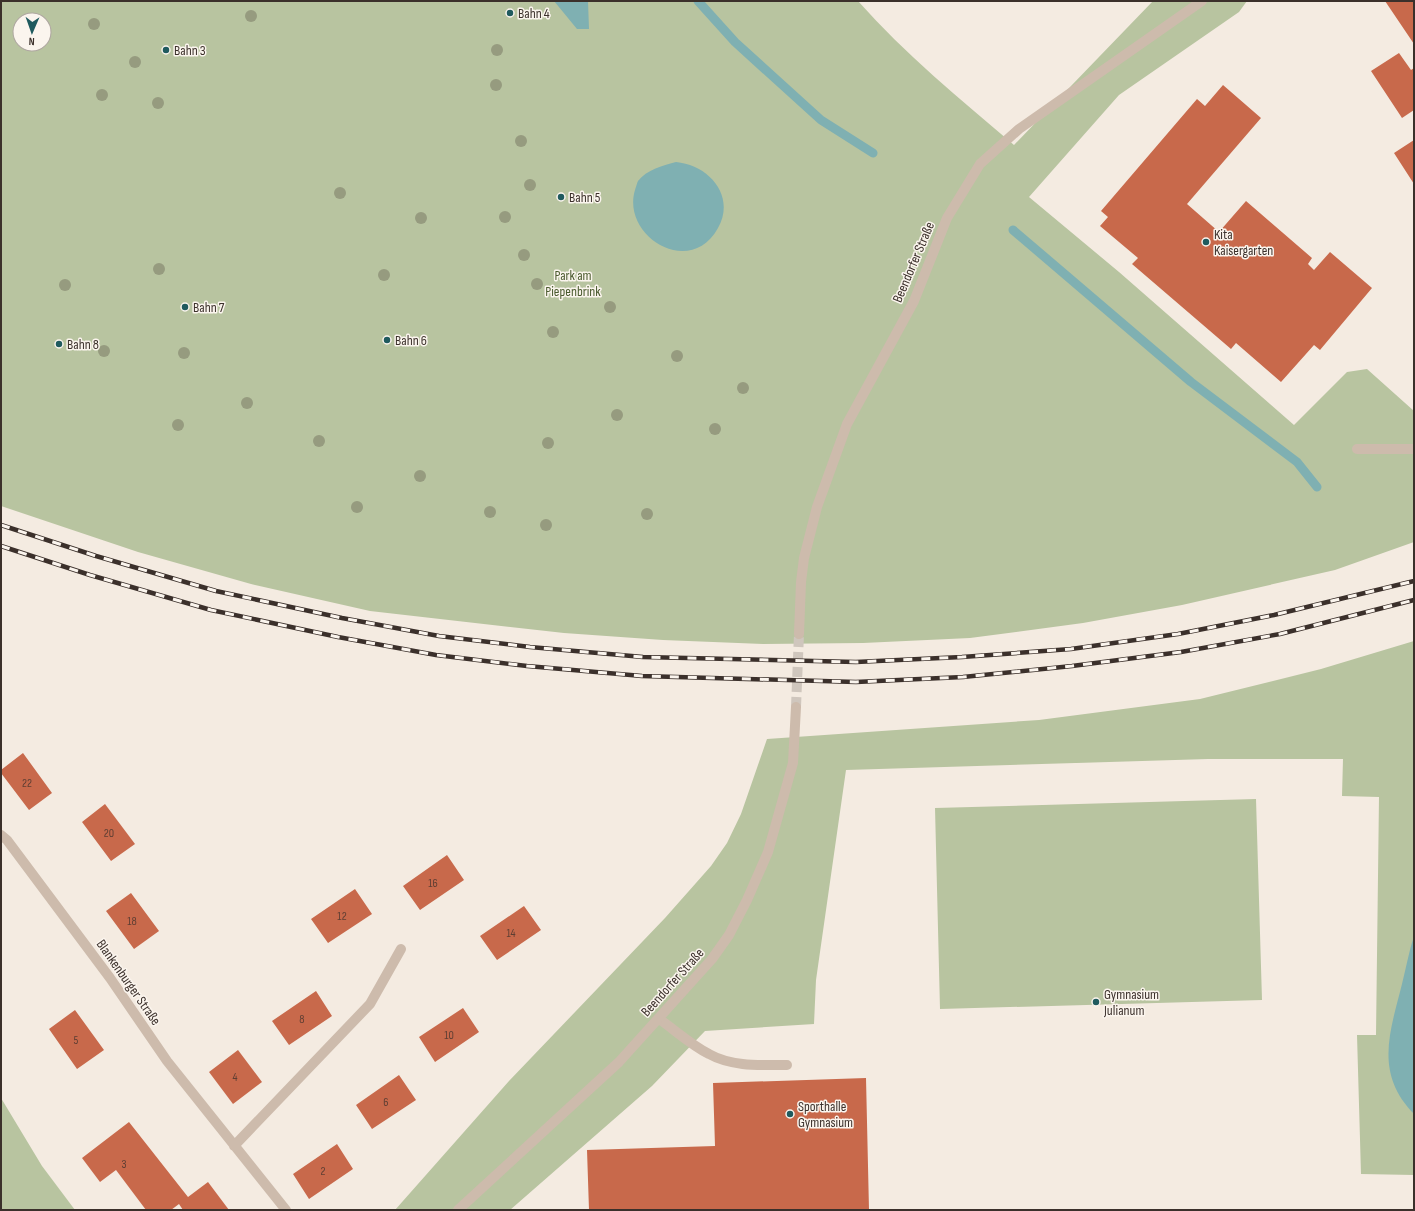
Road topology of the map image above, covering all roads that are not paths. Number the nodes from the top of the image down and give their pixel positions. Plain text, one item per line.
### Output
1 (1202, 1) edge
2 (1358, 449) dead end
3 (1414, 449) edge
4 (799, 634) tunnel mouth
5 (796, 707) tunnel mouth
6 (1, 835) edge
7 (401, 949) dead end
8 (659, 1019) junction
9 (787, 1065) dead end
10 (234, 1146) junction
11 (286, 1210) edge
12 (458, 1210) edge

1 - 4 street, Beendorfer Straße
2 - 3 street
5 - 8 street, Beendorfer Straße
6 - 10 street, Blankenburger Straße
7 - 10 street
8 - 9 street
8 - 12 street, Beendorfer Straße
10 - 11 street, Blankenburger Straße

